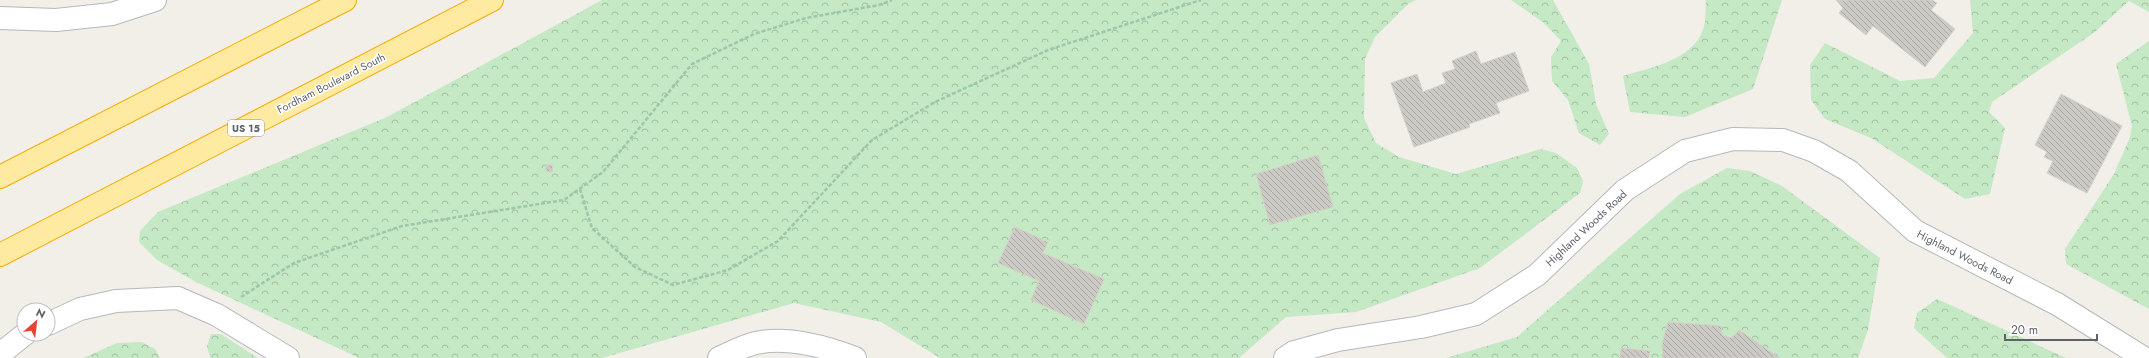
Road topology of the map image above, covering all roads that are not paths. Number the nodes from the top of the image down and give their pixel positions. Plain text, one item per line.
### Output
1 (155, 0) edge
2 (345, 0) edge
3 (492, 0) edge
4 (0, 18) edge
5 (0, 177) edge
6 (0, 255) edge
7 (56, 320) edge
8 (16, 341) edge
9 (0, 354) edge
10 (288, 358) edge
11 (719, 358) edge
12 (855, 358) edge
13 (1285, 358) edge
14 (2144, 358) edge

1 - 4 street
2 - 5 highway
3 - 6 highway, Fordham Boulevard South / US 15
7 - 10 street
8 - 9 street
11 - 12 street
13 - 14 street, Highland Woods Road

